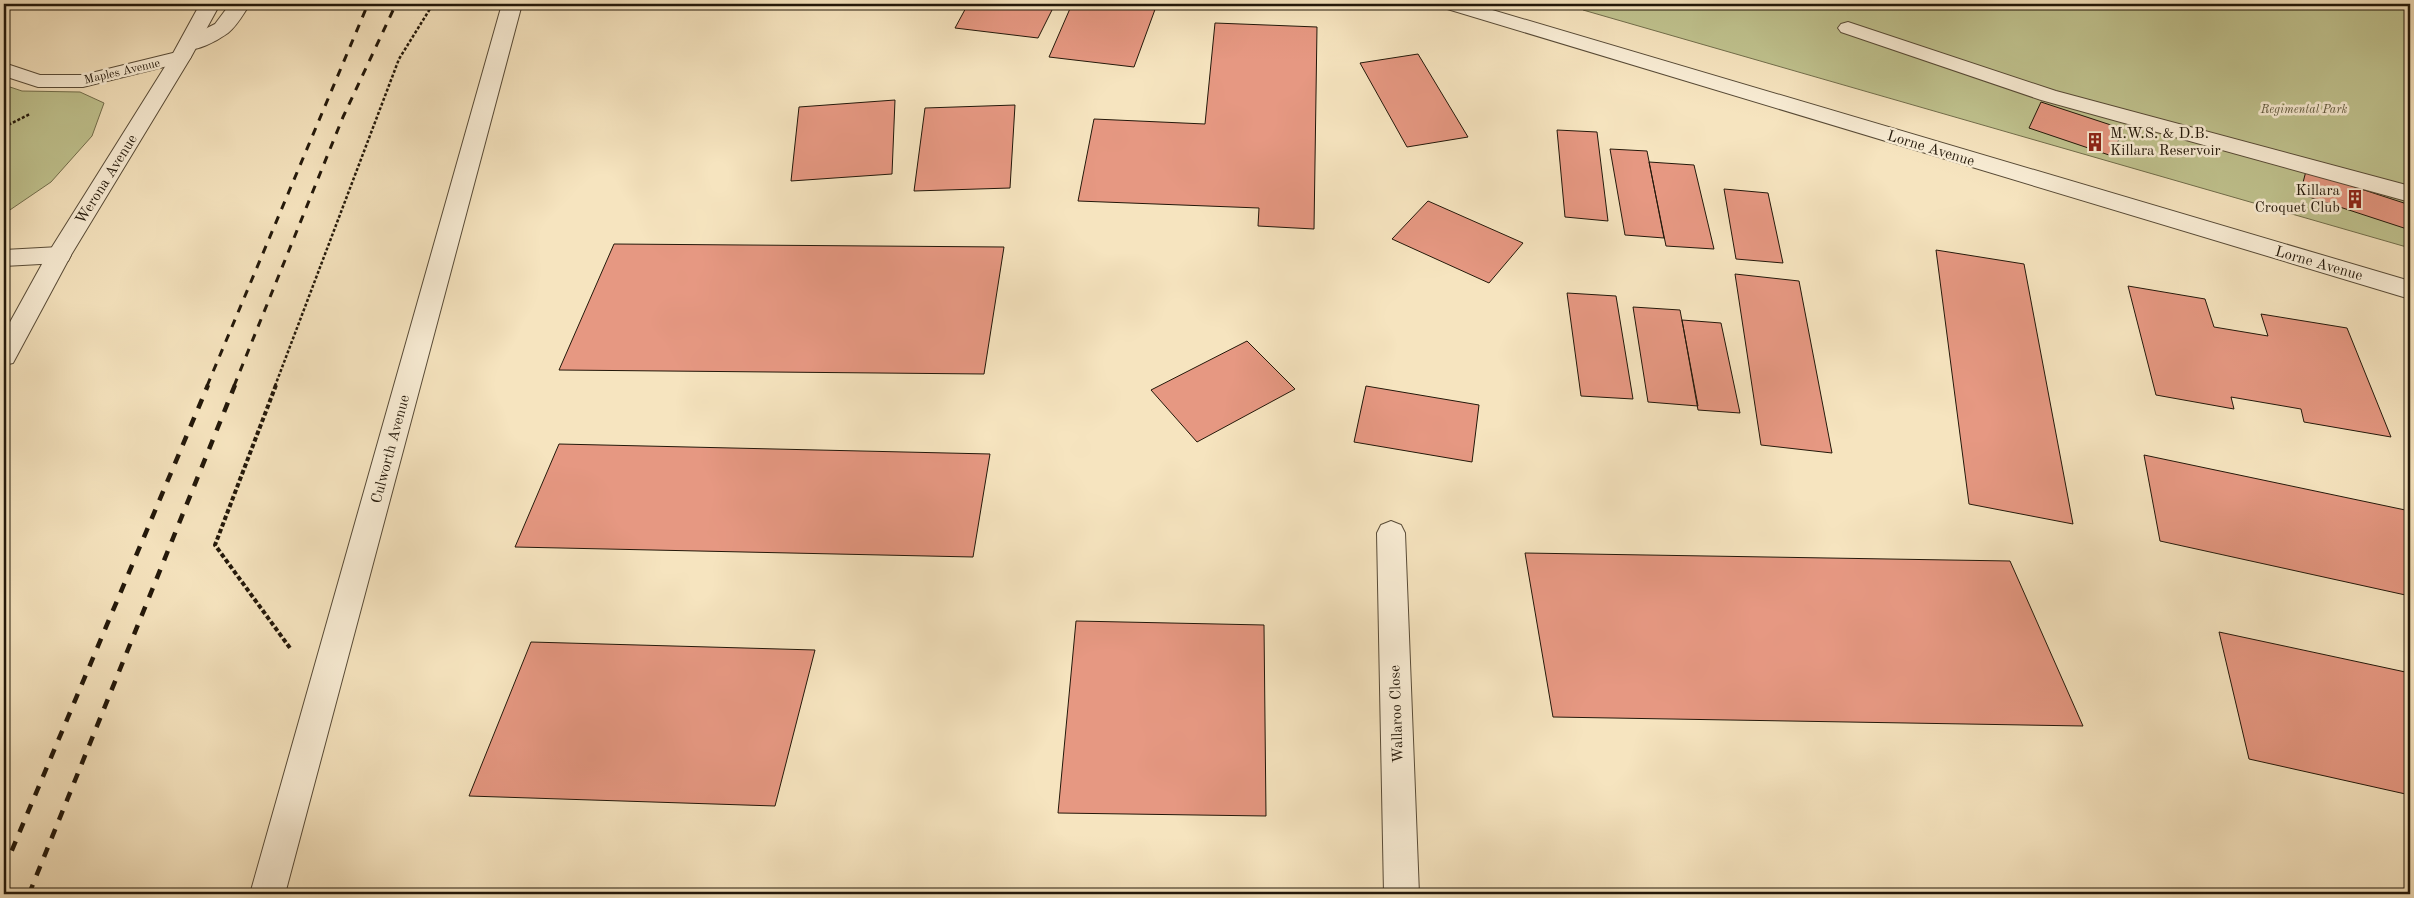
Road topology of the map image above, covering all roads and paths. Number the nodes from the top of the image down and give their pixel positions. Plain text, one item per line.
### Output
1 (210, 4) edge
2 (240, 4) edge
3 (433, 4) edge
4 (512, 4) edge
5 (1452, 4) edge
6 (1848, 28) dead end
7 (185, 51) junction
8 (4, 68) edge
9 (30, 113) dead end
10 (4, 127) edge
11 (2410, 194) edge
12 (59, 256) junction
13 (4, 258) edge
14 (2410, 290) edge
15 (4, 356) edge
16 (1391, 533) dead end
17 (323, 693) junction
18 (267, 894) edge
19 (1402, 894) edge

1 - 7 street, Werona Avenue
2 - 7 street, Maples Avenue
3 - 17 path
4 - 17 street, Culworth Avenue
5 - 14 street, Lorne Avenue
6 - 11 street
7 - 8 street, Maples Avenue
7 - 12 street, Werona Avenue
9 - 10 path
12 - 13 street
12 - 15 street, Werona Avenue
16 - 19 street, Wallaroo Close
17 - 18 street, Culworth Avenue

